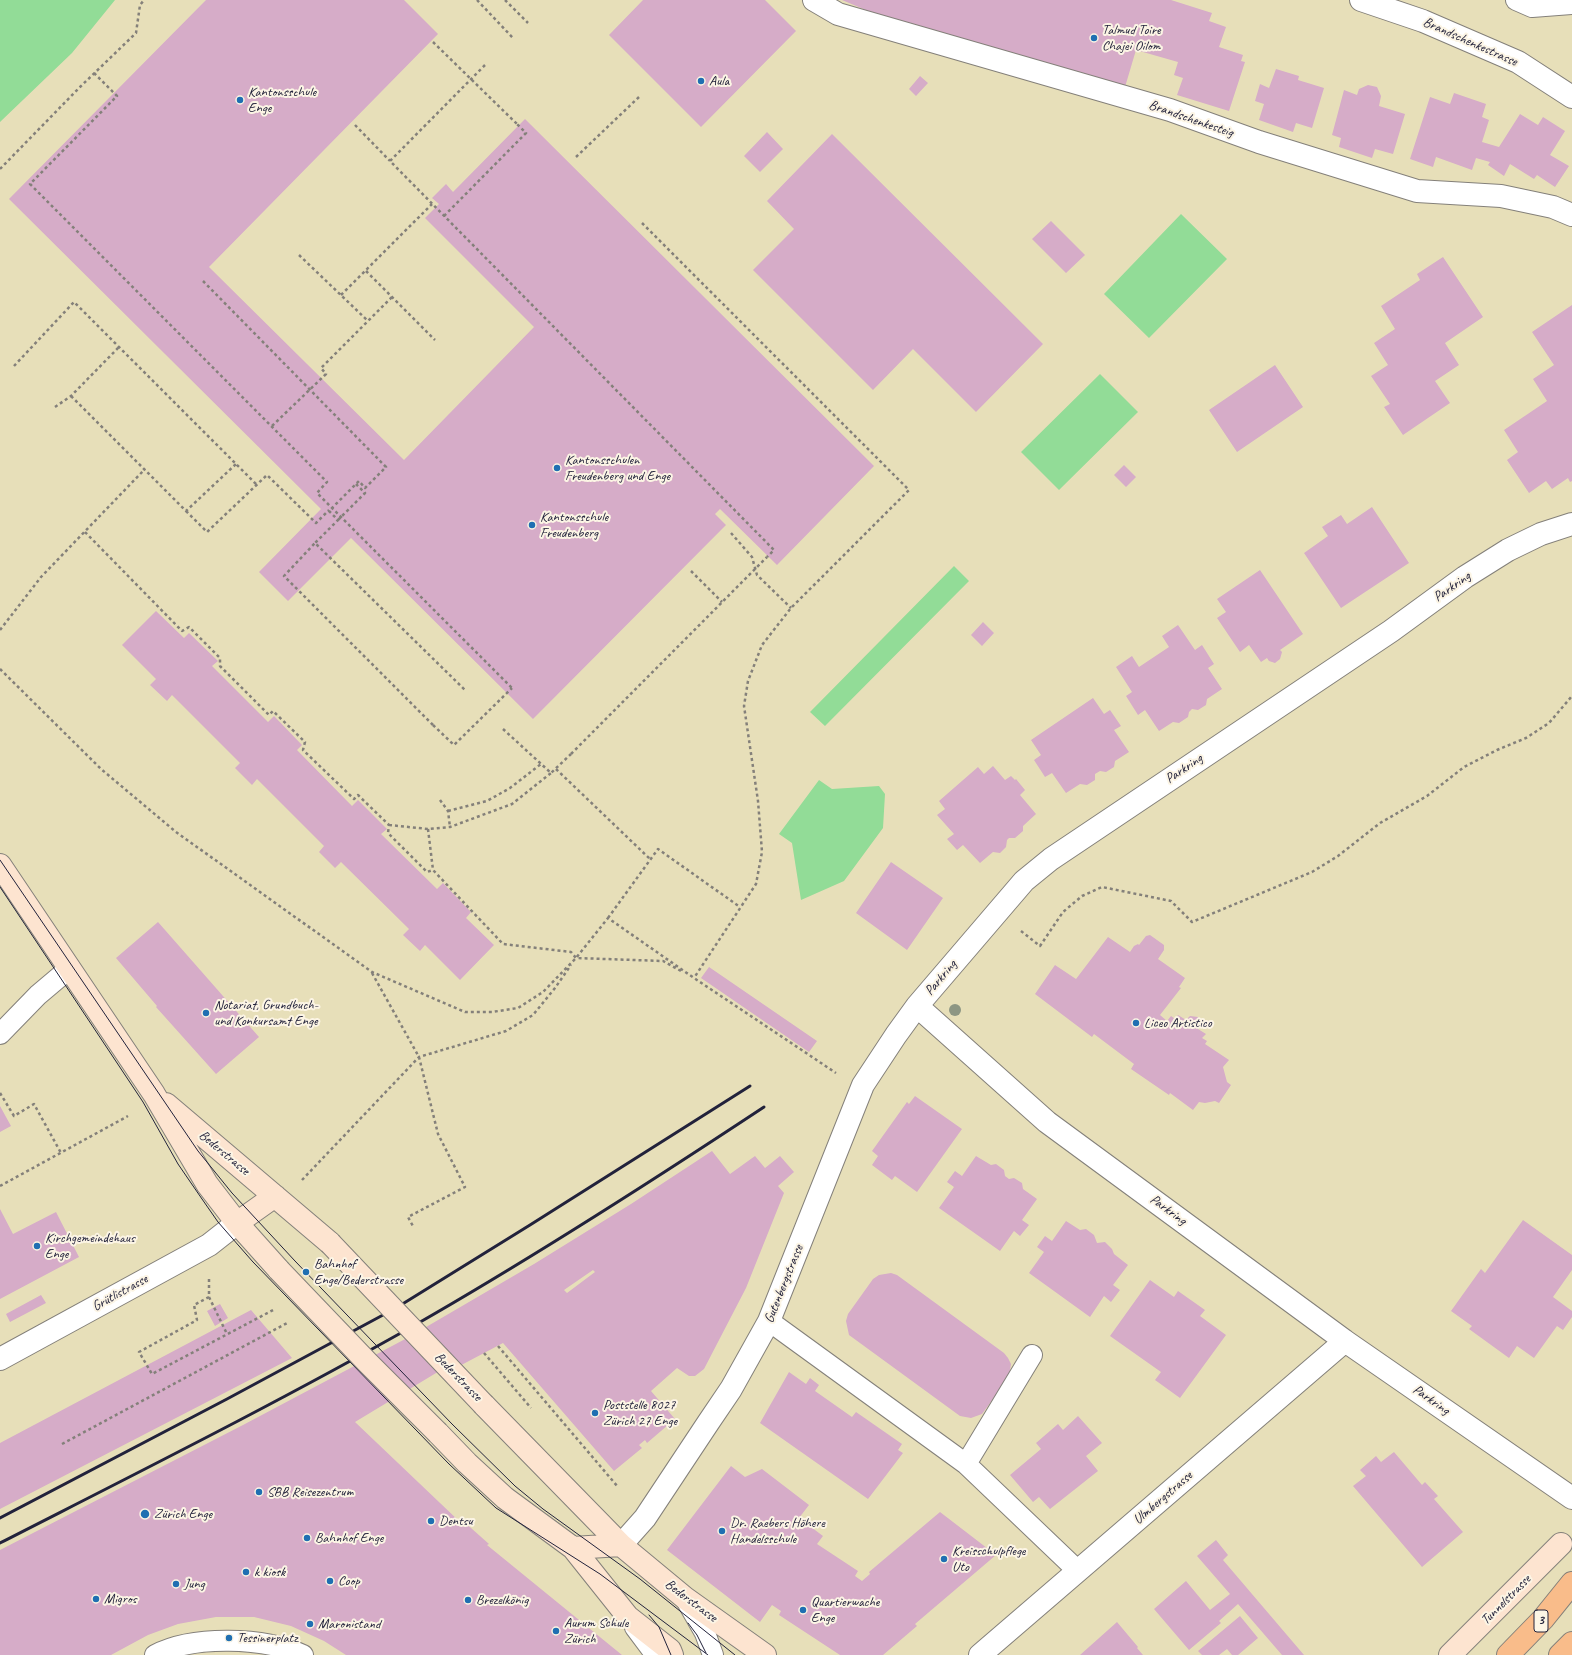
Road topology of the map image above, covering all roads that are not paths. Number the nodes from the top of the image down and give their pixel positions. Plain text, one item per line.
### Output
1 (814, 0) edge
2 (1361, 0) edge
3 (1516, 0) edge
4 (1572, 4) edge
5 (1572, 97) edge
6 (1572, 214) edge
7 (1572, 524) edge
8 (0, 865) edge
9 (70, 968) junction
10 (917, 1006) junction
11 (0, 1034) edge
12 (154, 1094) junction
13 (275, 1196) junction
14 (237, 1223) junction
15 (769, 1321) junction
16 (1346, 1341) junction
17 (1032, 1355) dead end
18 (0, 1359) edge
19 (966, 1464) junction
20 (1572, 1498) edge
21 (1561, 1544) dead end
22 (621, 1545) junction
23 (573, 1548) junction
24 (1078, 1571) junction
25 (1572, 1583) edge
26 (685, 1598) junction
27 (628, 1617) junction
28 (1572, 1643) edge
29 (154, 1655) edge
30 (303, 1655) edge
31 (657, 1655) edge
32 (672, 1655) edge
33 (713, 1655) edge
34 (765, 1655) edge
35 (980, 1655) edge
36 (1450, 1655) edge
37 (1508, 1655) edge
38 (1560, 1655) edge

1 - 6 street, Brandschenkesteig
2 - 5 street, Brandschenkestrasse
3 - 4 lane
7 - 10 street, Parkring
8 - 9 main road, Bederstrasse
9 - 11 lane
9 - 12 main road, Bederstrasse
10 - 15 street, Gutenbergstrasse
10 - 16 street, Parkring
12 - 13 main road, Bederstrasse
12 - 14 main road, Bederstrasse
13 - 14 main road
13 - 22 main road, Bederstrasse, bridge
14 - 18 street, Grütlistrasse
14 - 23 main road, Bederstrasse, bridge
15 - 19 lane
15 - 22 street, Gutenbergstrasse
16 - 20 street, Parkring
16 - 24 street, Ulmbergstrasse
17 - 19 lane
19 - 24 lane
21 - 36 main road, Tunnelstrasse
22 - 23 main road
22 - 26 main road, Bederstrasse
23 - 27 main road, Bederstrasse
24 - 35 street, Ulmbergstrasse
25 - 37 main road, 3
26 - 33 lane
26 - 34 main road, Bederstrasse
27 - 31 street
27 - 32 main road, Bederstrasse
28 - 38 main road
29 - 30 lane

